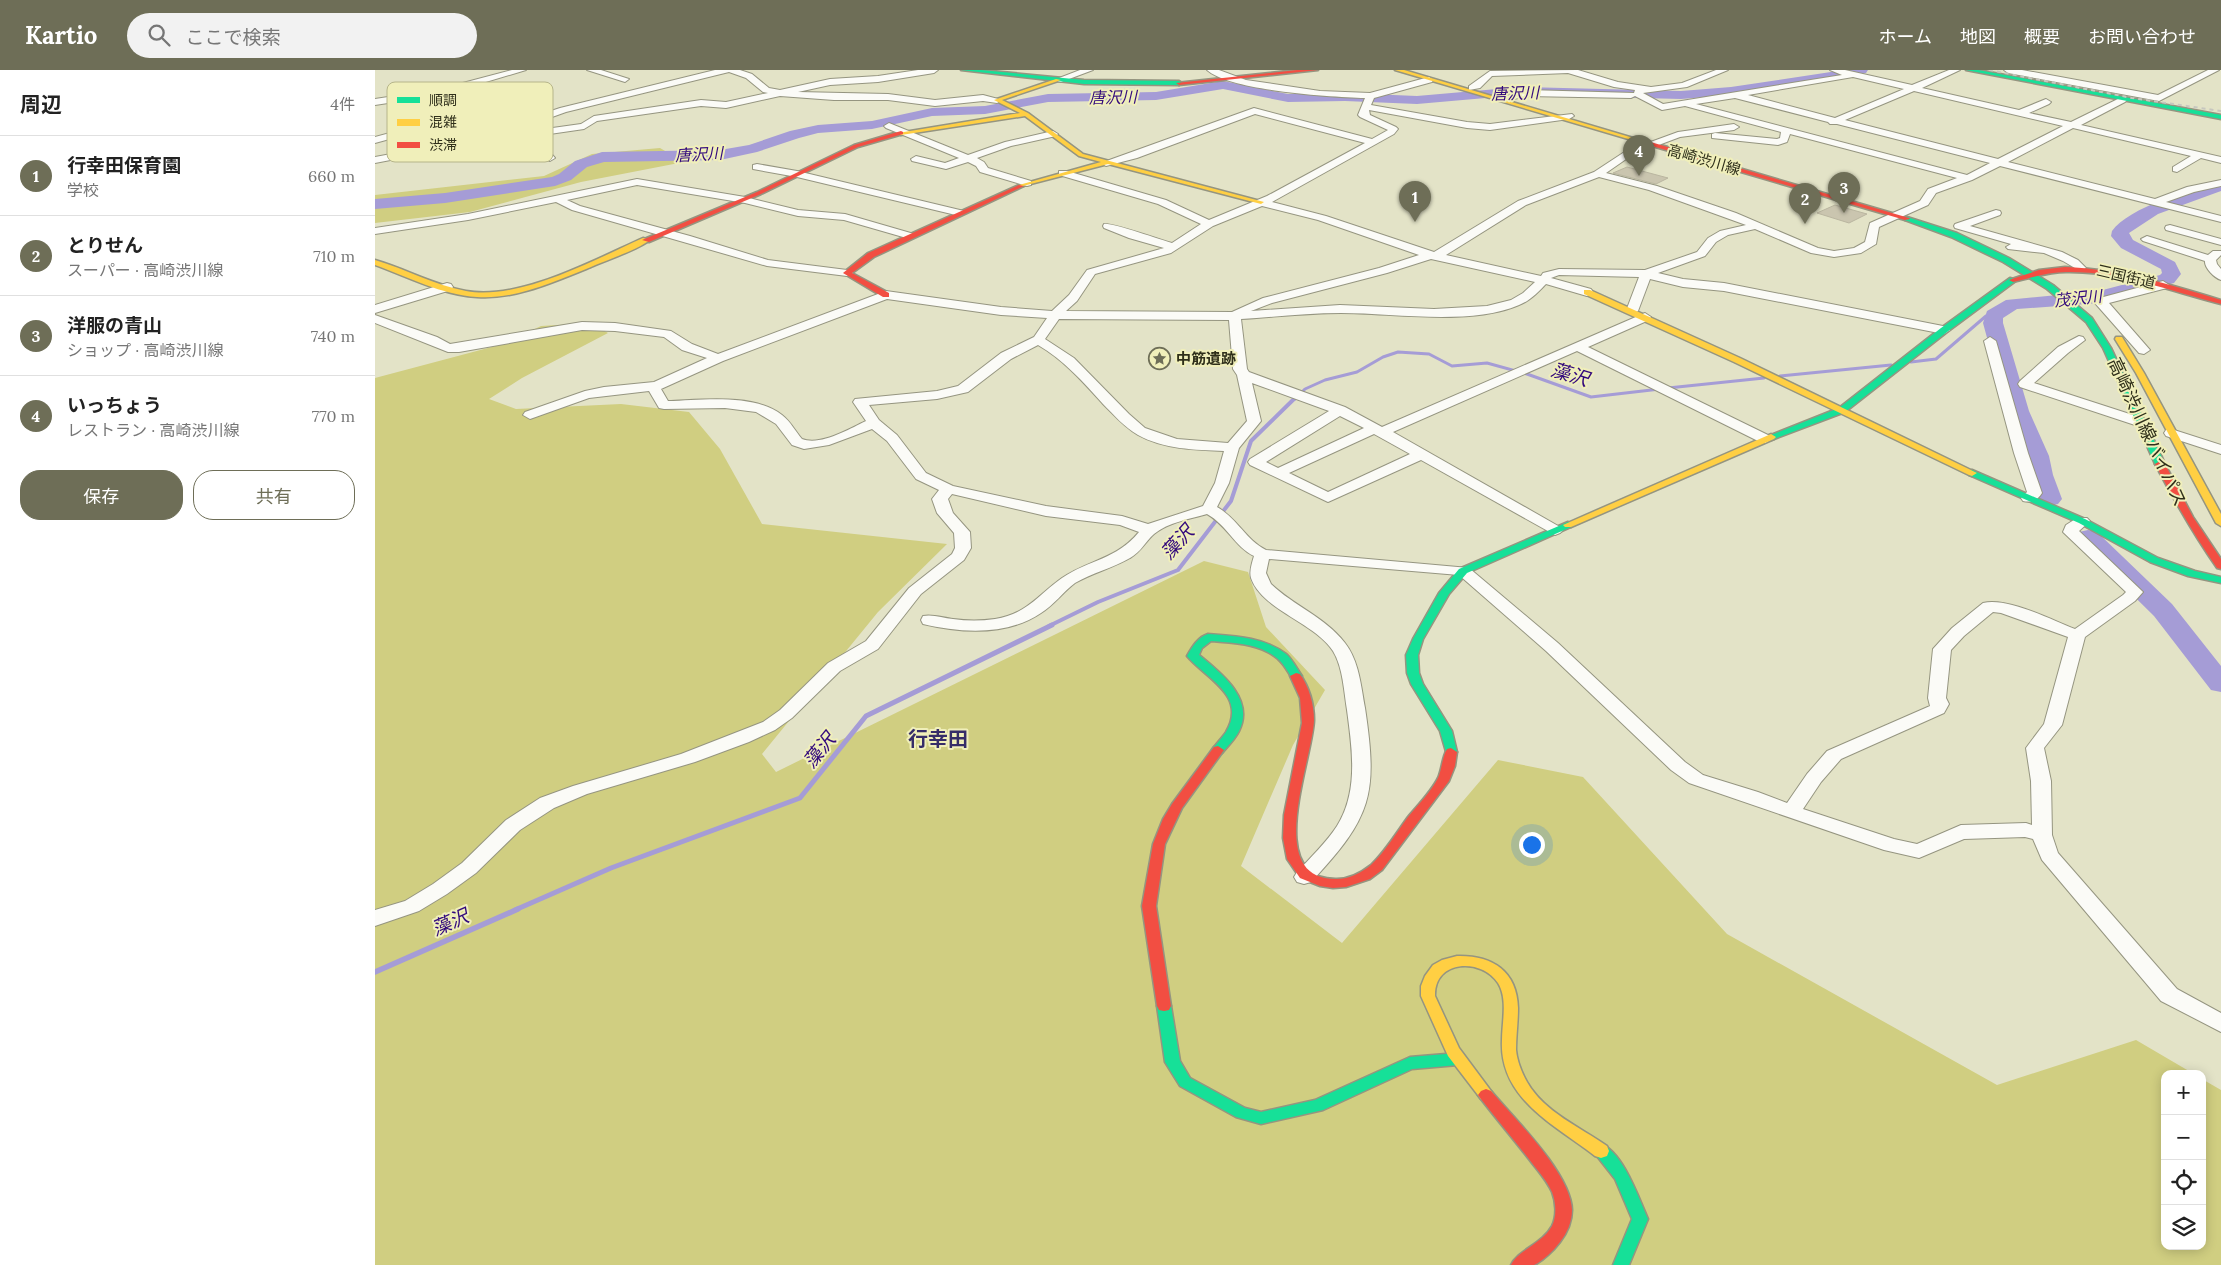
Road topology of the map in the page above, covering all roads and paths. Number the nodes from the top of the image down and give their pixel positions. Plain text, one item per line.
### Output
1 (522, 70) edge
2 (591, 70) edge
3 (726, 70) edge
4 (732, 70) edge
5 (934, 70) edge
6 (964, 70) edge
7 (999, 70) edge
8 (1089, 70) edge
9 (1211, 70) edge
10 (1283, 70) edge
11 (1315, 70) edge
12 (1398, 70) edge
13 (1413, 70) edge
14 (1569, 70) edge
15 (1724, 70) edge
16 (1834, 70) edge
17 (1956, 70) edge
18 (1969, 70) edge
19 (2009, 70) edge
20 (2215, 70) edge
21 (1850, 74) junction
22 (1918, 76) dead end
23 (1231, 78) junction
24 (625, 79) dead end
25 (1064, 79) junction
26 (1934, 79) junction
27 (1429, 80) junction
28 (478, 82) edge
29 (1913, 88) junction
30 (1649, 89) junction
31 (778, 93) junction
32 (1974, 93) dead end
33 (1488, 94) junction
34 (1735, 95) junction
35 (1638, 96) junction
36 (1995, 98) dead end
37 (1959, 99) junction
38 (997, 100) junction
39 (2122, 100) junction
40 (1369, 102) junction
41 (2046, 102) dead end
42 (1682, 103) junction
43 (1981, 104) junction
44 (2021, 113) junction
45 (553, 114) edge
46 (1026, 114) junction
47 (1563, 117) junction
48 (2221, 117) edge
49 (1837, 121) junction
50 (2073, 125) junction
51 (889, 126) dead end
52 (1734, 127) dead end
53 (1786, 130) junction
54 (553, 131) edge
55 (906, 133) junction
56 (1053, 134) junction
57 (1692, 134) junction
58 (1803, 135) junction
59 (1374, 142) junction
60 (1656, 144) junction
61 (2200, 155) junction
62 (967, 158) junction
63 (916, 159) dead end
64 (2221, 160) edge
65 (2000, 162) junction
66 (1105, 163) junction
67 (757, 167) dead end
68 (2177, 169) dead end
69 (797, 174) junction
70 (1063, 174) junction
71 (1598, 174) junction
72 (1967, 178) junction
73 (1027, 183) junction
74 (2221, 183) edge
75 (556, 198) junction
76 (745, 200) junction
77 (1261, 202) junction
78 (2158, 202) junction
79 (960, 213) junction
80 (1901, 213) junction
81 (1996, 213) dead end
82 (2221, 219) edge
83 (1209, 224) junction
84 (1108, 226) dead end
85 (1755, 226) junction
86 (2170, 228) dead end
87 (375, 231) edge
88 (667, 232) junction
89 (910, 236) junction
90 (2147, 240) dead end
91 (2221, 242) edge
92 (2023, 244) junction
93 (1173, 247) junction
94 (1999, 249) junction
95 (2221, 250) edge
96 (1433, 255) junction
97 (2210, 259) junction
98 (375, 262) edge
99 (2080, 268) junction
100 (2042, 272) junction
101 (847, 273) junction
102 (1646, 274) junction
103 (2030, 274) junction
104 (2221, 276) edge
105 (1544, 280) junction
106 (2163, 285) junction
107 (447, 287) junction
108 (1587, 292) joint
109 (886, 295) junction
110 (2073, 299) junction
111 (2220, 301) edge
112 (375, 310) edge
113 (1632, 311) junction
114 (1055, 315) junction
115 (1235, 316) junction
116 (1645, 317) junction
117 (375, 318) edge
118 (1944, 330) junction
119 (1038, 340) junction
120 (2079, 340) dead end
121 (1990, 342) dead end
122 (1578, 347) junction
123 (2144, 350) dead end
124 (718, 358) junction
125 (1243, 375) junction
126 (653, 387) junction
127 (1340, 410) junction
128 (1842, 410) junction
129 (530, 415) dead end
130 (2140, 422) junction
131 (874, 423) junction
132 (1378, 430) junction
133 (2171, 433) junction
134 (1765, 439) junction
135 (1232, 447) junction
136 (2221, 450) edge
137 (1422, 454) junction
138 (1278, 473) junction
139 (948, 489) junction
140 (2028, 498) junction
141 (1209, 509) junction
142 (2082, 521) junction
143 (2221, 523) edge
144 (1151, 530) junction
145 (1555, 530) junction
146 (1263, 554) junction
147 (2221, 566) edge
148 (1463, 571) junction
149 (2221, 580) edge
150 (929, 620) dead end
151 (2077, 635) junction
152 (1791, 812) junction
153 (2042, 835) junction
154 (1304, 877) junction
155 (375, 918) edge
156 (2221, 1023) edge
157 (1458, 1059) junction
158 (1519, 1265) edge
159 (1621, 1265) edge

1 - 28 street
2 - 24 street
3 - 45 street
4 - 31 street
5 - 31 street
6 - 25 main road
7 - 25 main road
8 - 25 street
9 - 23 street
10 - 23 main road
11 - 23 main road
12 - 27 main road, 高崎渋川線
13 - 33 main road, 高崎渋川線
14 - 30 street
14 - 33 street
15 - 30 street
16 - 21 street
17 - 26 street
18 - 39 main road
19 - 20 street
21 - 29 street
21 - 34 street
22 - 26 street
23 - 25 main road
23 - 40 street
25 - 38 main road
26 - 29 street
27 - 33 main road, 高崎渋川線
27 - 40 street
29 - 37 street
29 - 49 street
30 - 35 street
31 - 38 street
31 - 54 street
32 - 37 street
33 - 35 street
33 - 47 main road, 高崎渋川線
34 - 42 street
34 - 49 street
35 - 42 street
36 - 43 street
37 - 43 street
38 - 46 main road
39 - 48 main road
39 - 50 street
40 - 47 street
40 - 59 street
41 - 44 street
42 - 53 street
43 - 44 street
44 - 50 street
46 - 55 main road
46 - 56 main road
47 - 60 main road, 高崎渋川線
49 - 58 street
49 - 65 street
50 - 61 street
50 - 65 street
51 - 55 street
52 - 57 street
53 - 57 street
53 - 58 street
55 - 62 street
55 - 69 main road
56 - 62 street
56 - 66 main road
57 - 60 street
58 - 72 street
59 - 66 street
59 - 77 street
60 - 71 street
60 - 80 main road, 高崎渋川線
61 - 64 street
61 - 68 street
62 - 63 street
62 - 73 street
65 - 72 street
65 - 78 street
66 - 70 main road
66 - 77 main road
67 - 69 street
69 - 76 main road
69 - 79 street
70 - 73 main road
70 - 83 street
71 - 85 street
71 - 96 street
72 - 80 street
73 - 79 main road
74 - 78 street
75 - 76 street
75 - 87 street
75 - 88 street
76 - 88 main road
76 - 89 street
77 - 83 street
77 - 96 street
78 - 82 street
79 - 89 main road
80 - 85 street
80 - 94 main road, 高崎渋川線バイパス
80 - 103 main road, 高崎渋川線バイパス
81 - 92 street
83 - 93 street
84 - 93 street
85 - 102 street
86 - 91 street
88 - 101 street
88 - 107 main road
89 - 101 main road
90 - 97 street
92 - 94 street
92 - 99 street
93 - 114 street
94 - 100 main road, 高崎渋川線バイパス
95 - 97 street
96 - 105 street
96 - 115 street
97 - 104 street
98 - 107 main road
99 - 100 main road, 三国街道
99 - 106 main road, 三国街道
100 - 103 main road, 三国街道
100 - 110 main road, 高崎渋川線バイパス
101 - 109 main road
102 - 105 street
102 - 113 street
102 - 118 street
103 - 110 main road, 高崎渋川線バイパス
103 - 118 main road, 三国街道
105 - 108 street
105 - 115 street
106 - 111 main road, 三国街道
106 - 123 street
107 - 112 street
108 - 113 main road
109 - 114 street
109 - 124 street
110 - 130 main road, 高崎渋川線バイパス
110 - 133 main road, 高崎渋川線バイパス
113 - 116 main road
114 - 115 street
114 - 119 street
115 - 125 street
116 - 122 street
116 - 128 main road
117 - 124 street
118 - 128 main road, 三国街道
119 - 131 street
119 - 135 street
120 - 130 street
121 - 140 street
122 - 132 street
122 - 134 street
124 - 126 street
125 - 127 street
125 - 135 street
126 - 129 street
126 - 131 street
127 - 132 street
127 - 138 street
128 - 134 main road, 三国街道
128 - 140 main road
130 - 147 main road, 高崎渋川線バイパス
131 - 139 street
132 - 137 street
132 - 138 street
133 - 136 street
133 - 143 main road, 高崎渋川線バイパス
134 - 145 main road, 三国街道
135 - 141 street
137 - 138 street
137 - 145 street
139 - 144 street
139 - 155 street
140 - 142 main road
141 - 144 street
141 - 146 street
142 - 149 main road
142 - 151 street
144 - 150 street
145 - 148 main road, 三国街道
146 - 148 street
146 - 154 street
148 - 152 street
148 - 154 main road
151 - 152 street
151 - 153 street
152 - 153 street
153 - 156 street
154 - 157 main road
157 - 158 main road
157 - 159 main road

